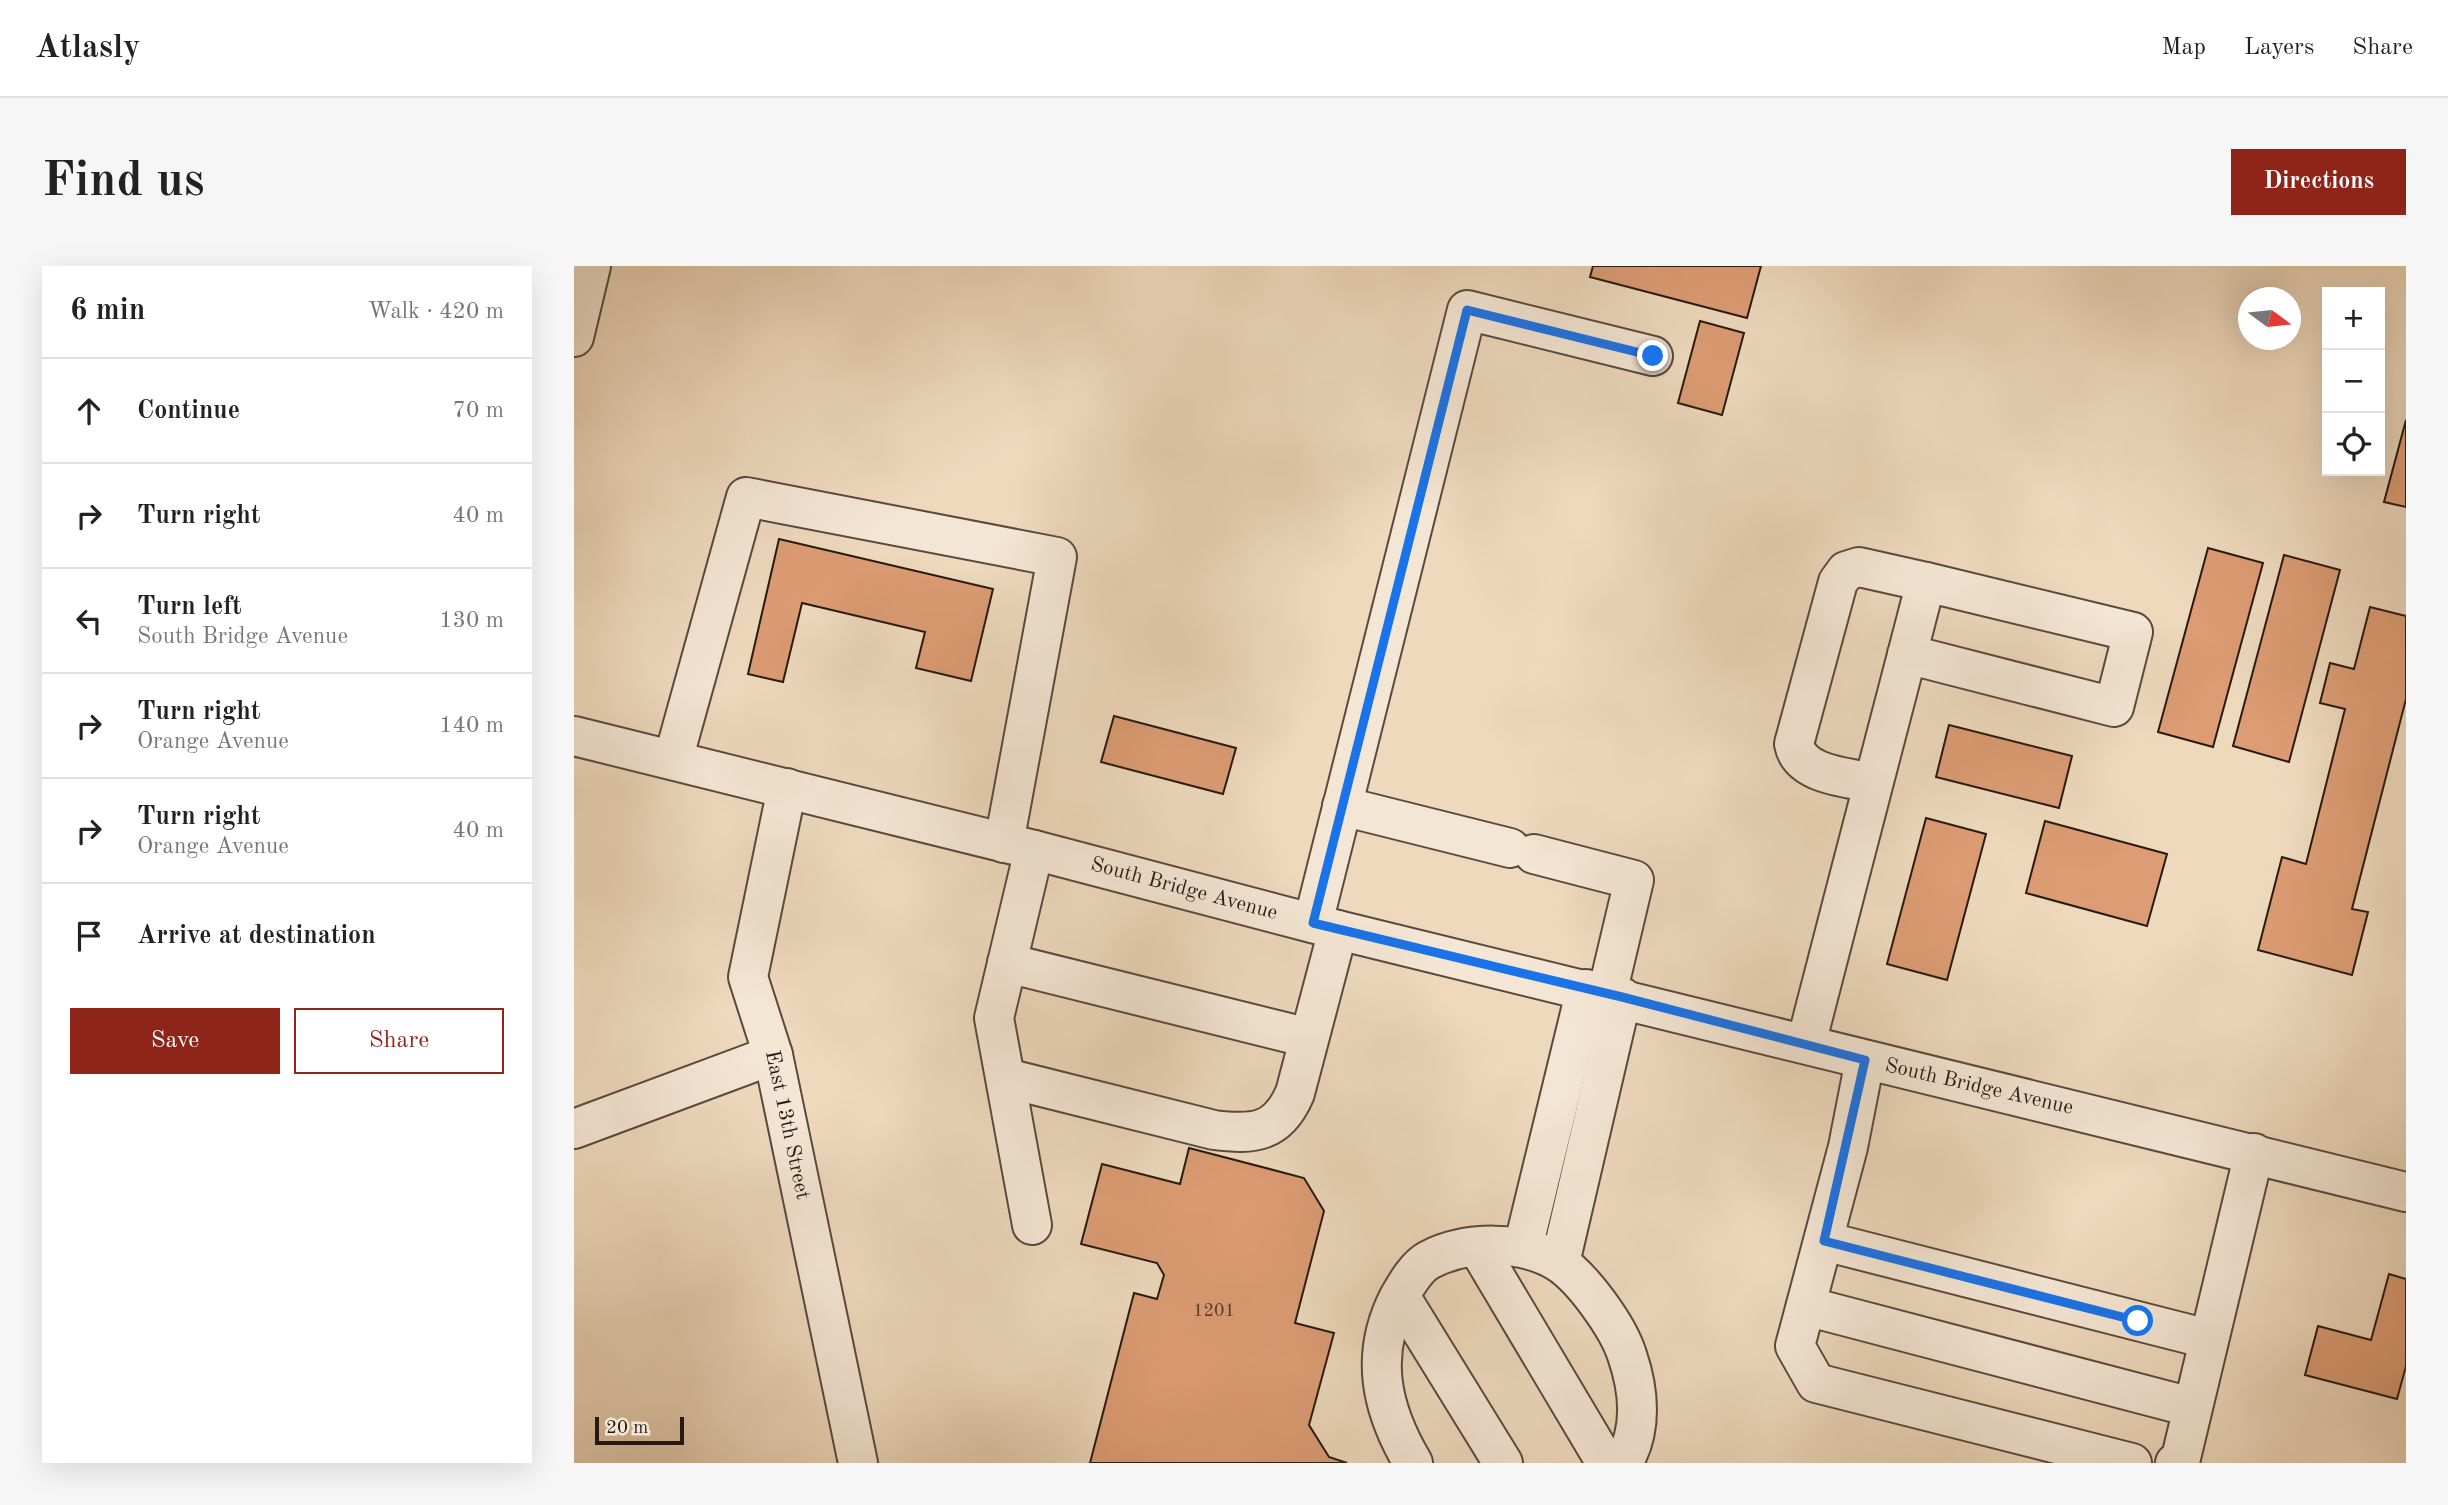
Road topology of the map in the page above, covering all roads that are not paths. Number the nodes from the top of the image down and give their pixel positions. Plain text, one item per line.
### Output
1 (591, 266) edge
2 (574, 337) edge
3 (1653, 356) dead end
4 (1926, 582) junction
5 (1907, 653) junction
6 (574, 736) edge
7 (673, 760) junction
8 (1873, 783) junction
9 (787, 788) junction
10 (1342, 806) junction
11 (1440, 831) junction
12 (1019, 846) junction
13 (1537, 855) junction
14 (1326, 926) junction
15 (1007, 963) junction
16 (1605, 993) junction
17 (1309, 1038) junction
18 (1807, 1044) junction
19 (773, 1055) junction
20 (1865, 1060) junction
21 (1006, 1078) junction
22 (574, 1129) edge
23 (2254, 1153) junction
24 (2406, 1192) edge
25 (1032, 1225) dead end
26 (1824, 1241) junction
27 (1478, 1248) junction
28 (1523, 1248) junction
29 (1560, 1263) junction
30 (1400, 1296) junction
31 (1806, 1306) junction
32 (2208, 1339) junction
33 (2191, 1407) junction
34 (858, 1463) edge
35 (1413, 1463) edge
36 (1503, 1463) edge
37 (1606, 1463) edge
38 (1623, 1463) edge
39 (2132, 1463) edge
40 (2178, 1463) edge

1 - 2 street
3 - 10 street
4 - 5 street
4 - 5 street
4 - 8 street
5 - 8 street
6 - 7 street, South Bridge Avenue
7 - 9 street, South Bridge Avenue
7 - 12 street
8 - 18 street
9 - 12 street, South Bridge Avenue
9 - 19 street, East 13th Street
10 - 11 street
10 - 14 street
11 - 13 street
11 - 13 street
12 - 14 street, South Bridge Avenue
12 - 15 street
13 - 16 street
14 - 16 street, South Bridge Avenue
14 - 17 street
15 - 17 street
15 - 21 street
16 - 18 street, South Bridge Avenue
16 - 28 street
16 - 29 street
17 - 21 street
18 - 20 street, South Bridge Avenue
19 - 22 street
19 - 34 street, East 13th Street
20 - 23 street, South Bridge Avenue
20 - 26 street
21 - 25 street
23 - 24 street, South Bridge Avenue
23 - 32 street
26 - 31 street
26 - 32 street
27 - 28 street
27 - 30 street
27 - 37 street
28 - 29 street
29 - 38 street
30 - 35 street
30 - 36 street
31 - 33 street
31 - 39 street
32 - 33 street
33 - 40 street

